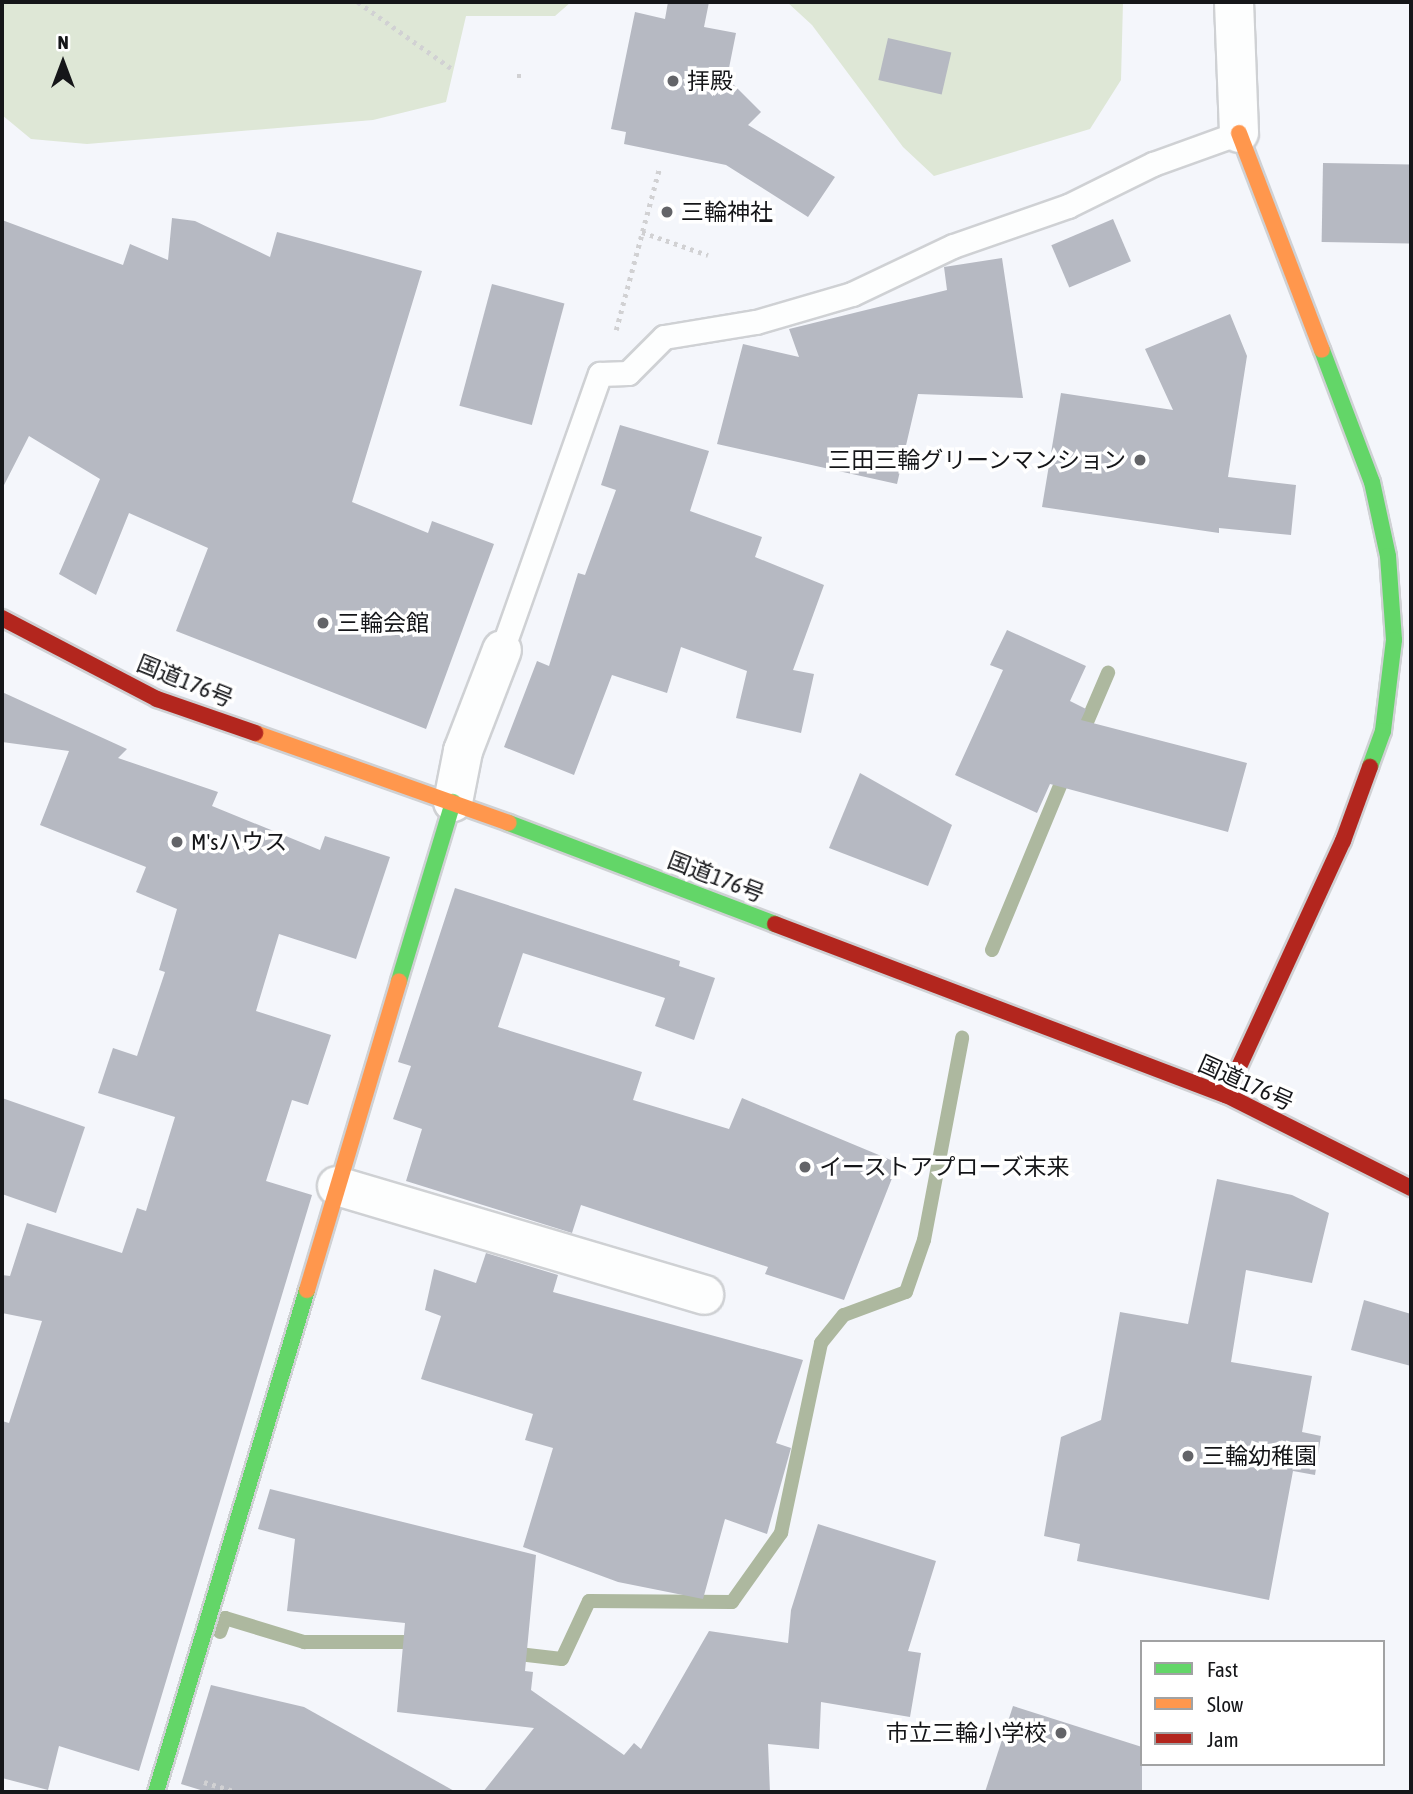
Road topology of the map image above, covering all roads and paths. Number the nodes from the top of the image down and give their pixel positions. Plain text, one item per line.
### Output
1 (358, 2) edge
2 (1234, 2) edge
3 (451, 68) dead end
4 (517, 76) dead end
5 (525, 76) dead end
6 (1239, 133) junction
7 (659, 169) dead end
8 (642, 232) junction
9 (708, 255) dead end
10 (613, 340) dead end
11 (2, 618) edge
12 (502, 650) joint
13 (453, 802) junction
14 (1226, 1095) junction
15 (337, 1186) junction
16 (1411, 1188) edge
17 (704, 1295) dead end
18 (156, 1792) edge

1 - 3 path
2 - 6 street
4 - 5 path
6 - 12 lane
6 - 14 main road
7 - 8 path
8 - 9 path
8 - 10 path
11 - 13 main road, 国道176号
12 - 13 street
13 - 14 main road, 国道176号
13 - 15 main road
14 - 16 main road, 国道176号
15 - 17 street
15 - 18 main road

